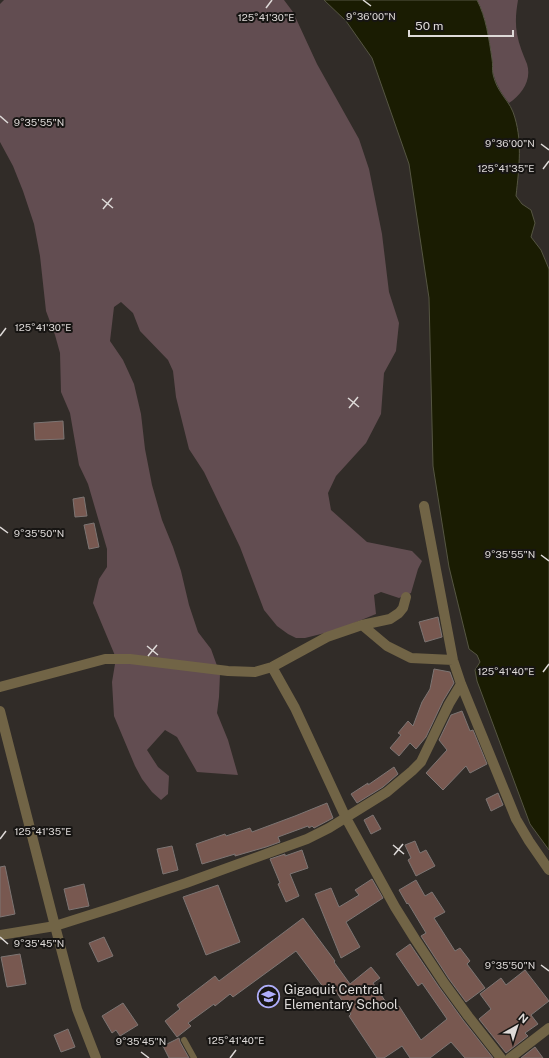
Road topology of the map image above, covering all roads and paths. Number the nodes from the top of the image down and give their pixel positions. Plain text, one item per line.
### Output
1 (424, 506) dead end
2 (406, 597) dead end
3 (362, 625) junction
4 (453, 660) junction
5 (272, 667) junction
6 (461, 684) junction
7 (0, 687) edge
8 (0, 712) edge
9 (346, 818) junction
10 (549, 870) edge
11 (55, 926) junction
12 (0, 935) edge
13 (549, 1028) edge
14 (184, 1040) dead end
15 (96, 1058) edge
16 (194, 1058) edge
17 (501, 1058) edge
18 (510, 1058) edge

1 - 4 street
2 - 3 street
3 - 4 street
3 - 5 street
4 - 6 street
5 - 7 street
5 - 9 street
6 - 9 street
6 - 10 street
8 - 11 street
9 - 11 street
9 - 17 street
11 - 12 street
11 - 15 street
13 - 18 street
14 - 16 lane

